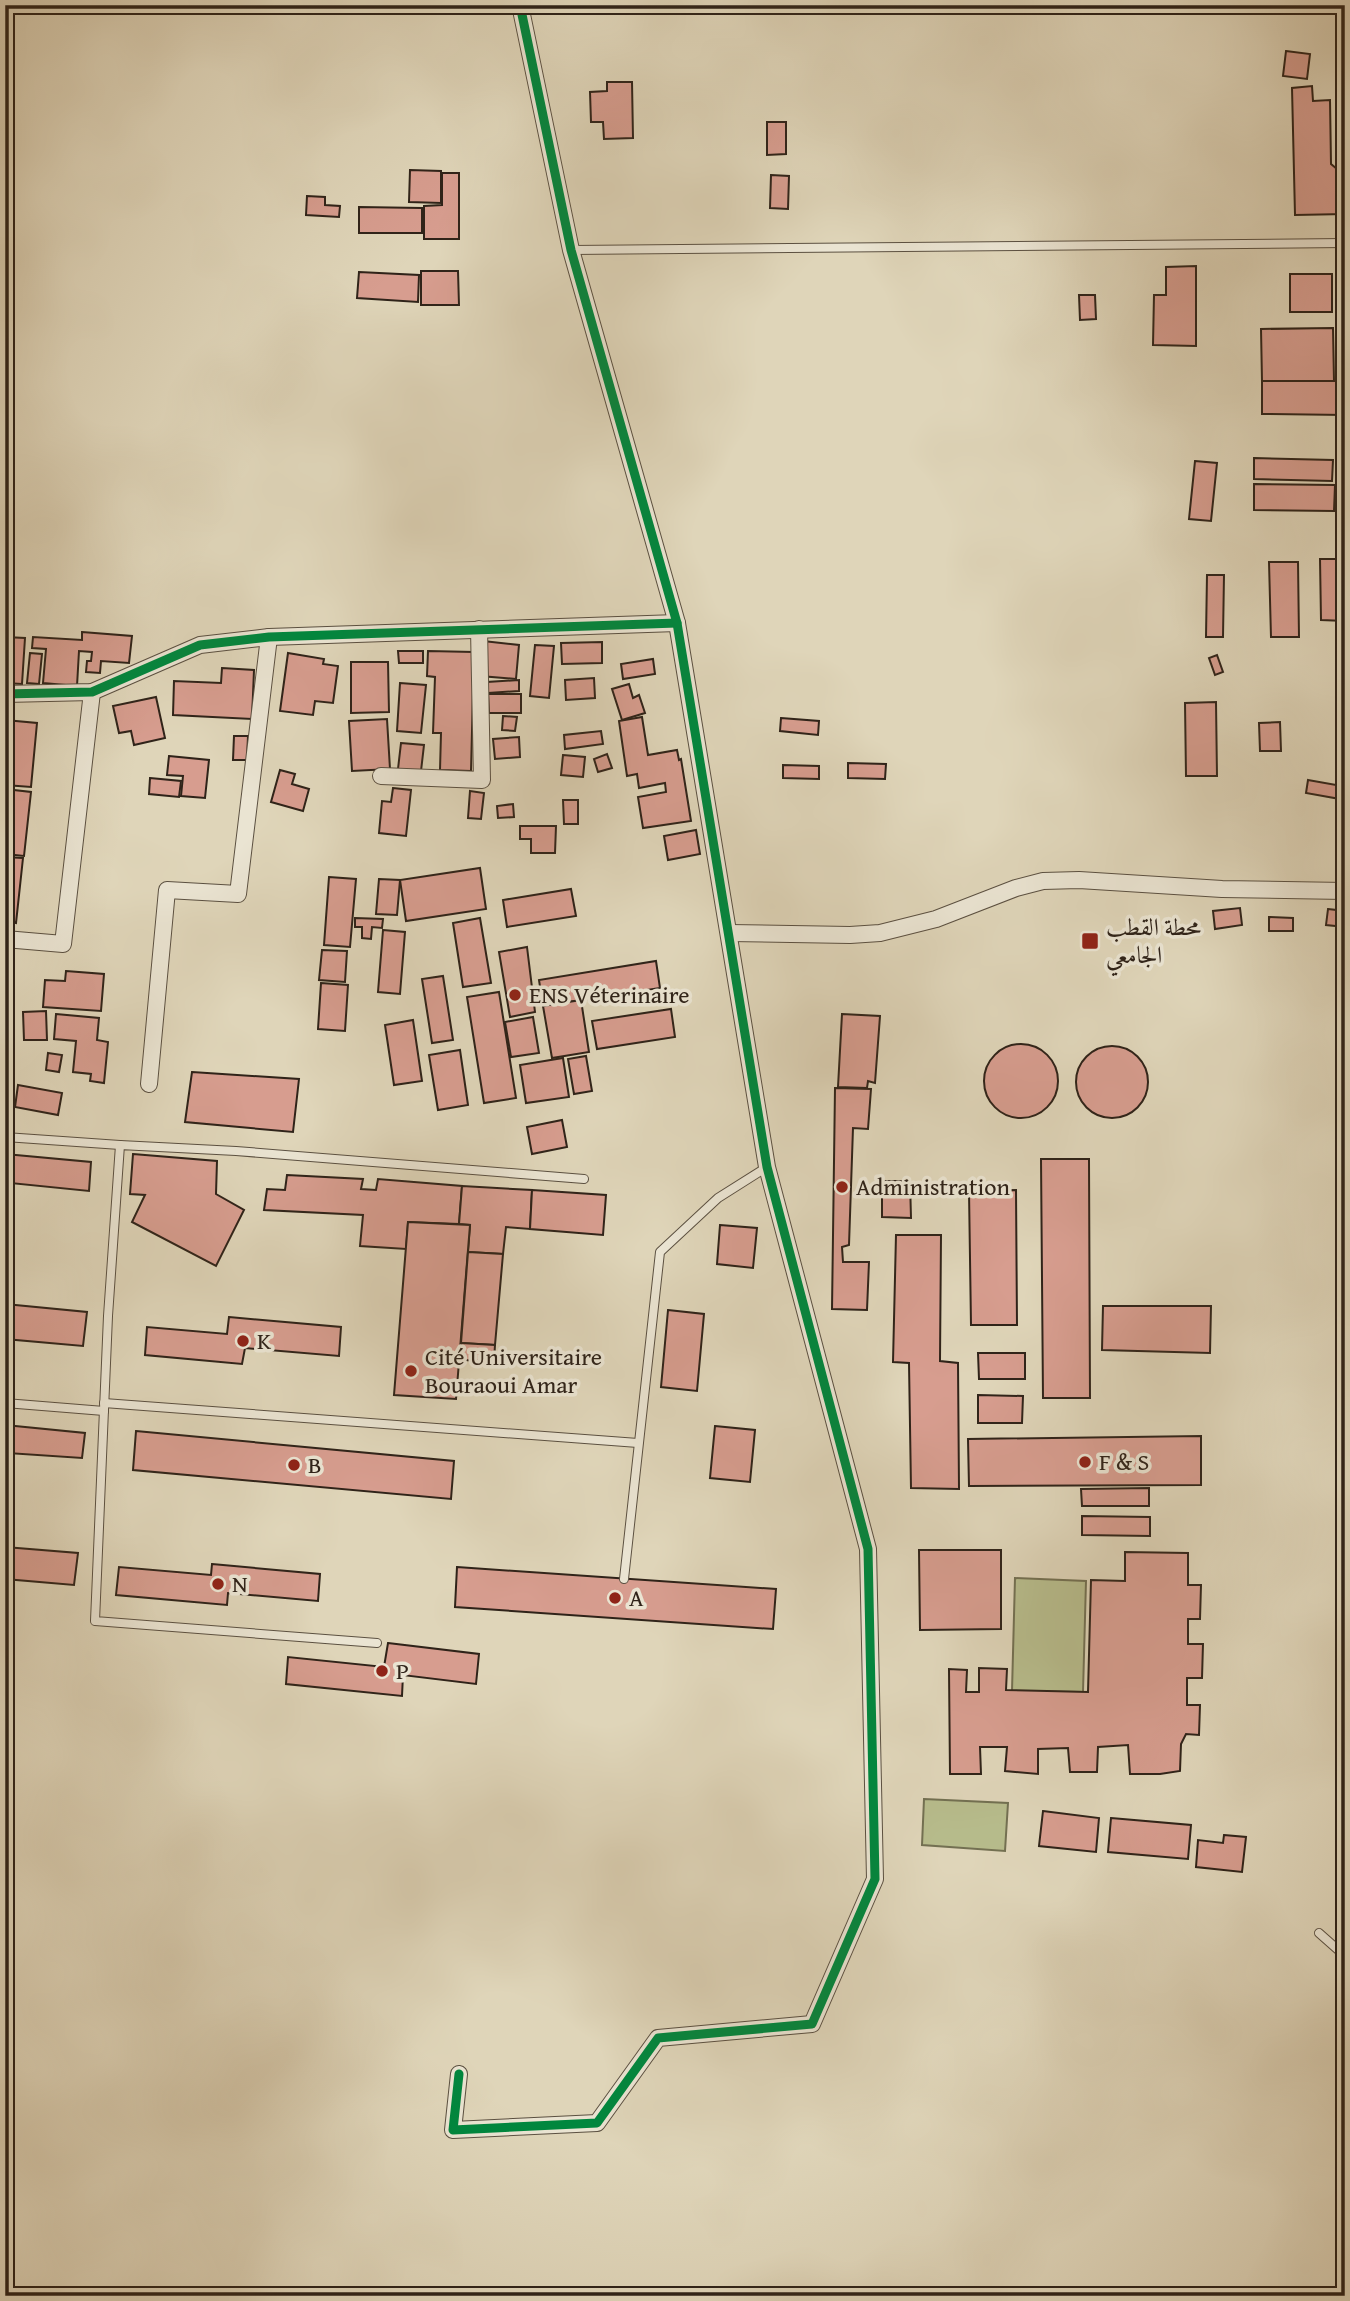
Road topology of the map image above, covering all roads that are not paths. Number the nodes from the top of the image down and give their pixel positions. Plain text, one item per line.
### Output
1 (520, 5) edge
2 (1345, 243) edge
3 (571, 250) junction
4 (677, 623) junction
5 (479, 629) junction
6 (269, 637) junction
7 (92, 692) junction
8 (5, 694) edge
9 (381, 776) dead end
10 (1345, 891) edge
11 (729, 933) junction
12 (5, 939) edge
13 (149, 1084) dead end
14 (5, 1137) edge
15 (120, 1145) junction
16 (767, 1167) junction
17 (583, 1179) dead end
18 (5, 1403) edge
19 (104, 1407) junction
20 (638, 1443) junction
21 (624, 1579) dead end
22 (377, 1643) dead end
23 (1319, 1933) dead end
24 (1345, 1956) edge
25 (459, 2074) dead end

1 - 3 street
2 - 3 lane
3 - 4 street
4 - 5 street
4 - 11 street
5 - 6 street
5 - 9 street
6 - 7 street
6 - 13 street
7 - 8 street
7 - 12 street
10 - 11 street
11 - 16 street
14 - 15 lane
15 - 17 lane
15 - 19 lane
16 - 20 lane
16 - 25 street
18 - 19 lane
19 - 20 lane
19 - 22 lane
20 - 21 lane
23 - 24 lane

